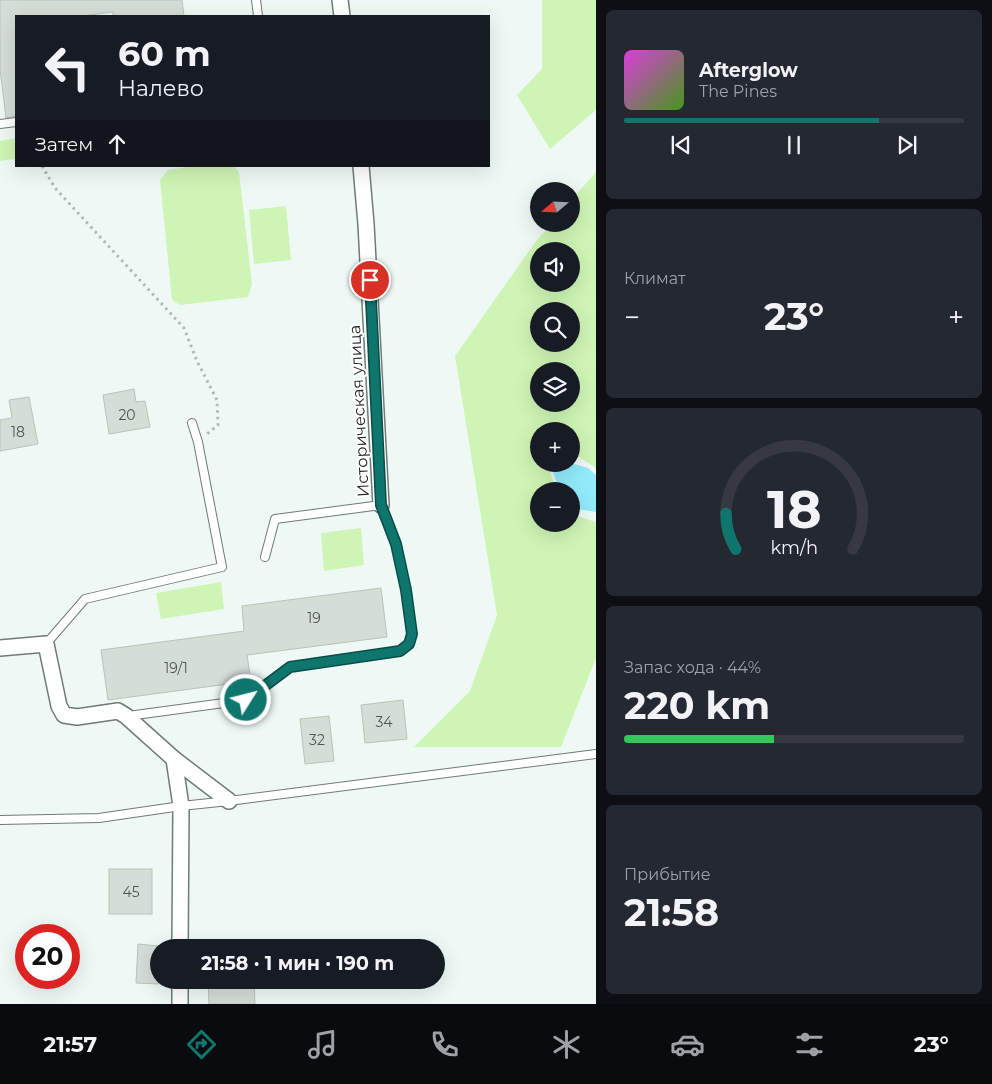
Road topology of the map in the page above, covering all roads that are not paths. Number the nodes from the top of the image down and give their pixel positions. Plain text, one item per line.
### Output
1 (256, 0) edge
2 (340, 0) edge
3 (258, 15) edge
4 (342, 15) edge
5 (15, 122) edge
6 (0, 124) edge
7 (361, 167) edge
8 (192, 423) dead end
9 (381, 505) junction
10 (265, 557) dead end
11 (46, 644) junction
12 (0, 648) edge
13 (126, 716) junction
14 (596, 754) edge
15 (174, 759) junction
16 (229, 801) junction
17 (181, 806) junction
18 (0, 820) edge
19 (180, 939) edge
20 (180, 989) edge
21 (180, 1004) edge

1 - 3 lane
2 - 4 street
5 - 6 lane
7 - 9 street, Историческая улица
8 - 11 lane
9 - 10 lane
9 - 13 lane
11 - 12 street
11 - 13 street
13 - 15 street
14 - 16 lane
15 - 16 street
15 - 17 street
16 - 17 lane
17 - 18 lane
17 - 19 street
20 - 21 street

